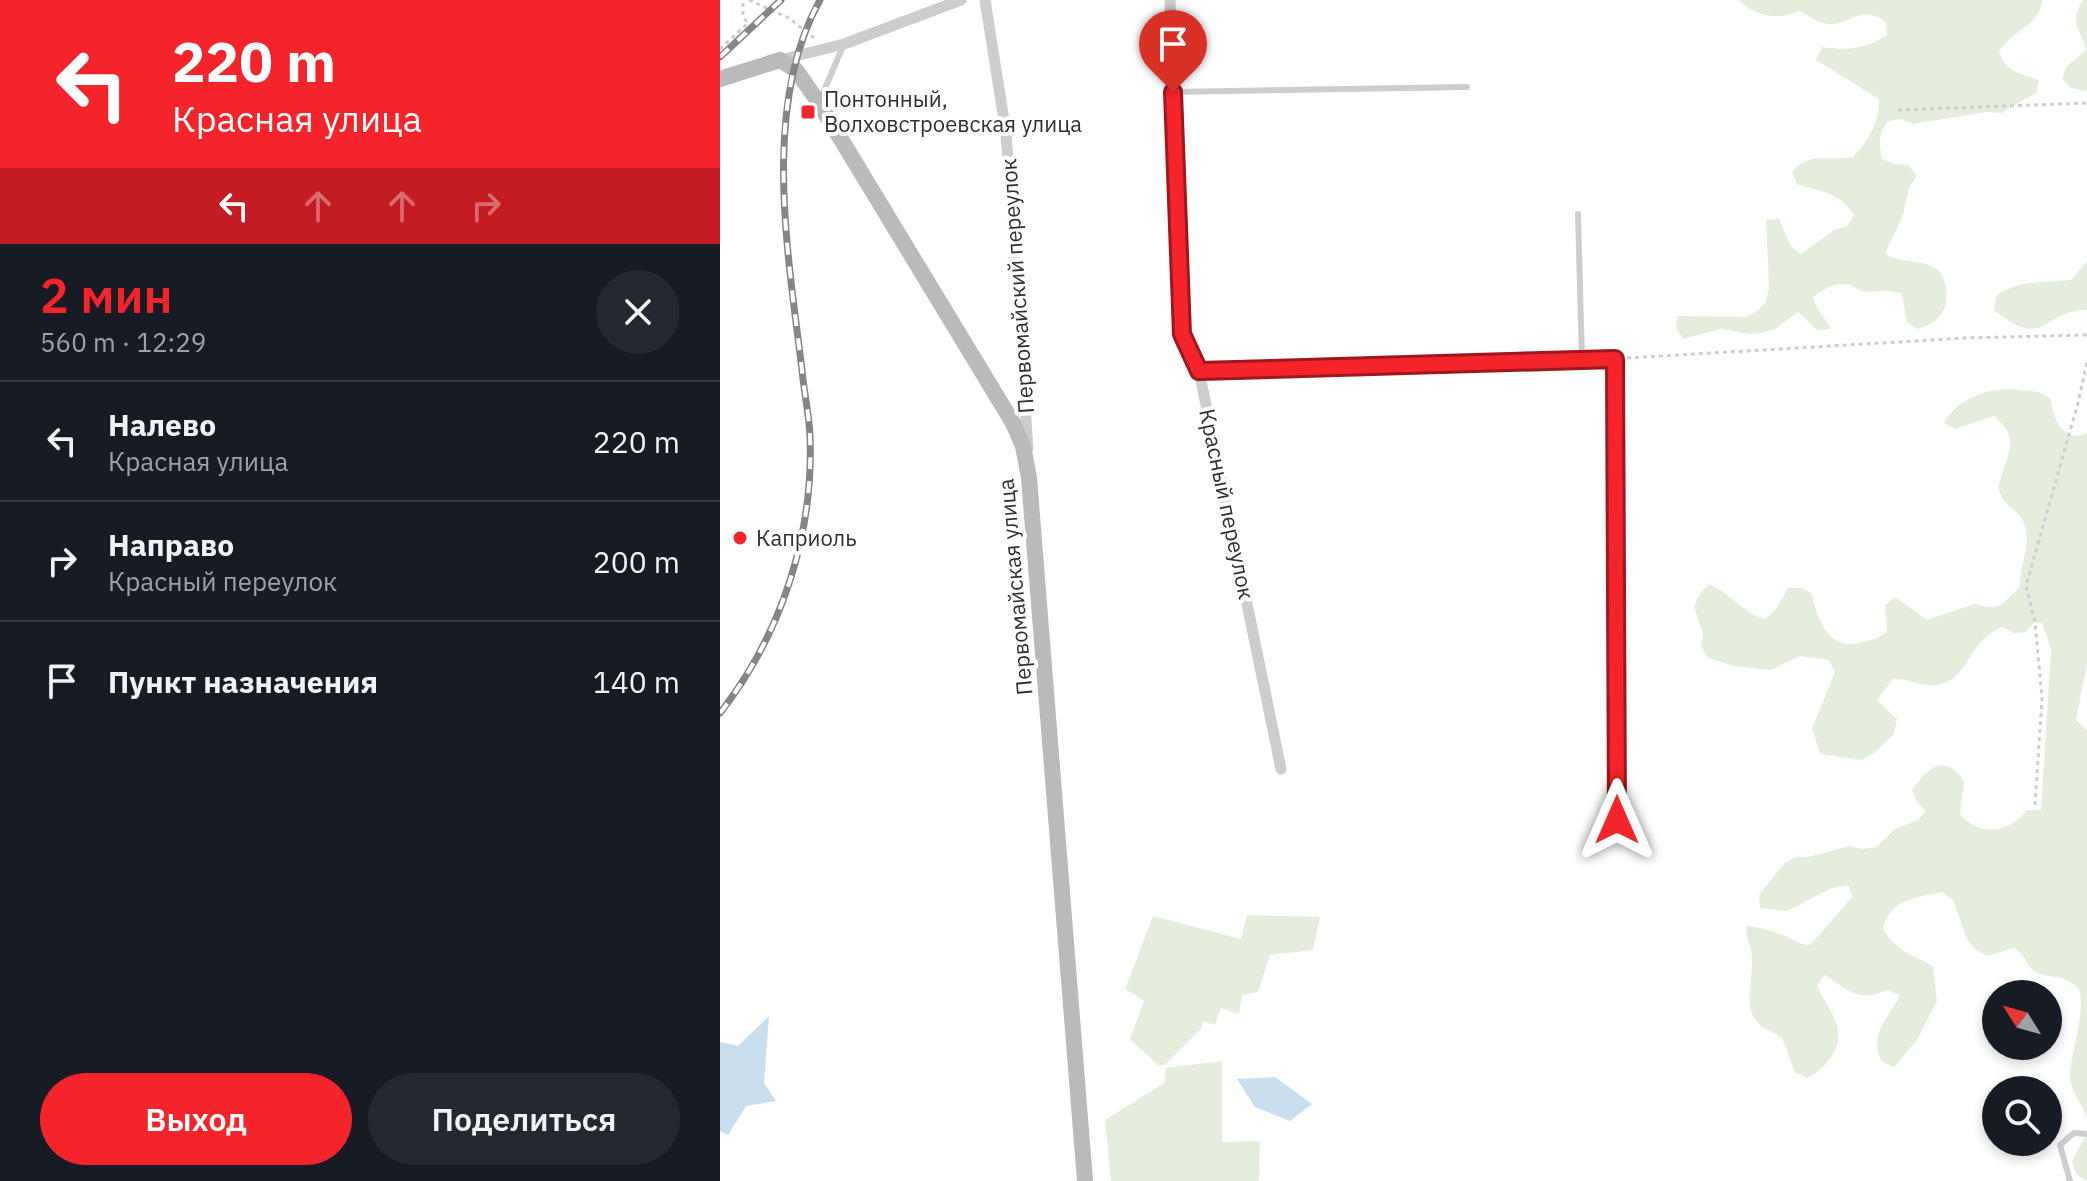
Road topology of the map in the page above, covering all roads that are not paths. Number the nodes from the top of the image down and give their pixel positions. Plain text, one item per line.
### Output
1 (961, 0) edge
2 (985, 0) edge
3 (1170, 0) edge
4 (844, 44) junction
5 (780, 60) junction
6 (720, 79) edge
7 (1467, 87) dead end
8 (1173, 92) junction
9 (819, 103) junction
10 (1578, 214) dead end
11 (1582, 360) junction
12 (1199, 371) junction
13 (1029, 478) junction
14 (1281, 769) dead end
15 (1617, 820) dead end
16 (2087, 1134) edge
17 (1085, 1181) edge
18 (2070, 1181) edge

1 - 4 street
2 - 13 street, Первомайский переулок
3 - 8 street, Красный переулок
4 - 5 street
4 - 9 lane
5 - 6 street
5 - 9 street, Первомайская улица
7 - 8 lane
8 - 12 street, Красный переулок
9 - 13 street, Первомайская улица
10 - 11 lane
11 - 12 street
11 - 15 street
12 - 14 street, Красный переулок
13 - 17 street, Первомайская улица
16 - 18 lane

